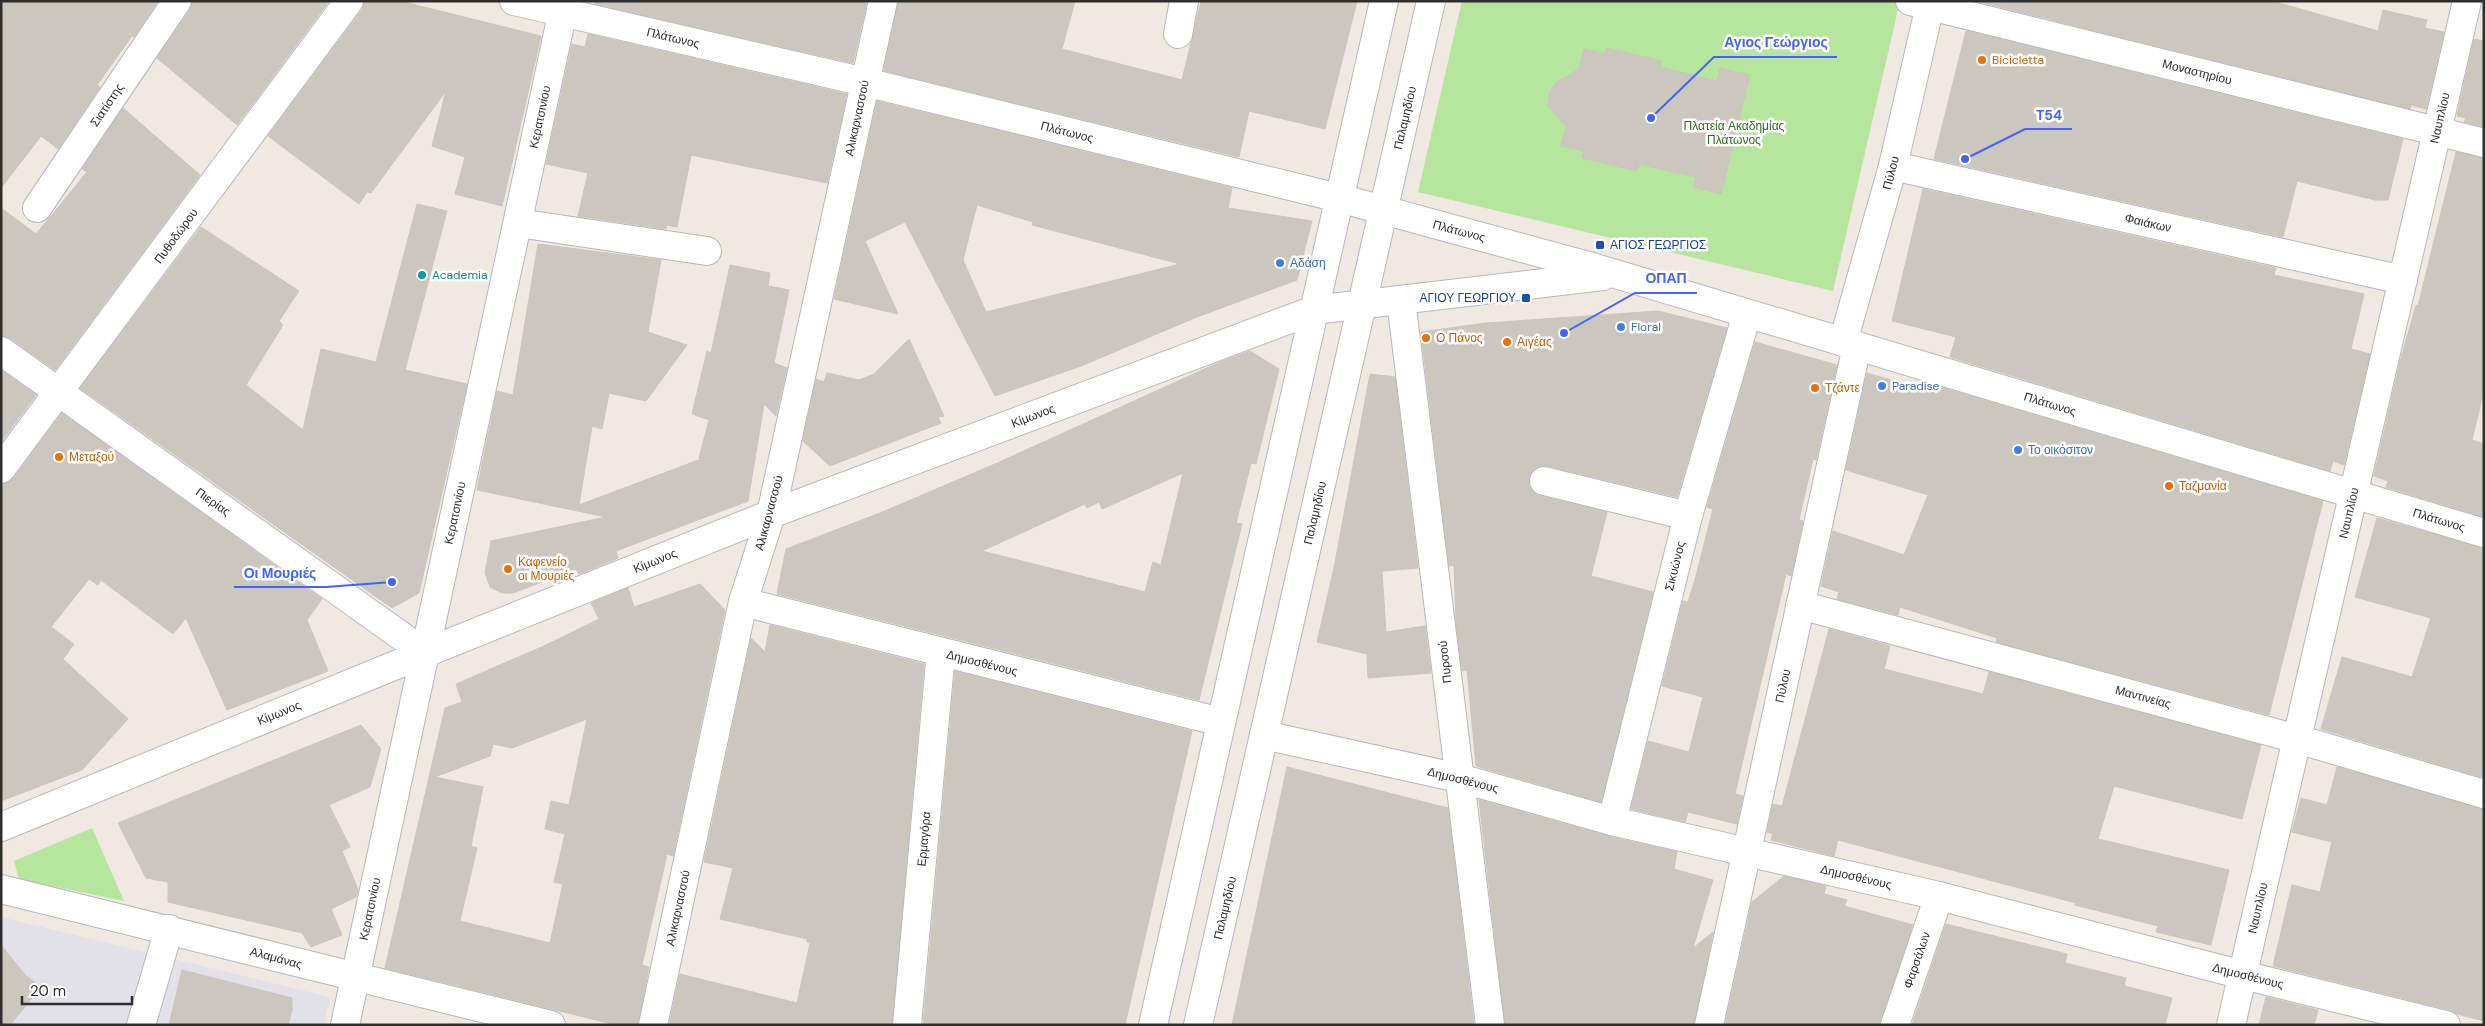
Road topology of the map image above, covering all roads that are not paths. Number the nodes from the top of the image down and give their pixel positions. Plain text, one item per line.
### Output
1 (177, 1) edge
2 (349, 1) edge
3 (514, 1) edge
4 (883, 1) edge
5 (1184, 1) edge
6 (1384, 1) edge
7 (1432, 1) edge
8 (2466, 1) edge
9 (1924, 3) edge
10 (564, 7) edge
11 (1178, 34) dead end
12 (865, 82) junction
13 (2437, 132) junction
14 (2484, 143) edge
15 (1893, 166) junction
16 (1339, 198) junction
17 (37, 208) dead end
18 (1384, 211) junction
19 (518, 223) junction
20 (707, 251) dead end
21 (1617, 275) junction
22 (2403, 280) junction
23 (1401, 300) junction
24 (1362, 304) junction
25 (1314, 310) junction
26 (1748, 314) junction
27 (1850, 344) junction
28 (1, 351) edge
29 (59, 393) junction
30 (1, 469) edge
31 (1544, 481) dead end
32 (2353, 494) junction
33 (771, 514) junction
34 (1688, 516) junction
35 (2484, 533) edge
36 (743, 602) junction
37 (1800, 605) junction
38 (941, 652) junction
39 (425, 653) junction
40 (1222, 722) junction
41 (1264, 735) junction
42 (2297, 739) junction
43 (1460, 778) junction
44 (2484, 794) edge
45 (1612, 820) junction
46 (1, 827) edge
47 (1747, 852) junction
48 (1, 890) edge
49 (1939, 896) junction
50 (170, 930) junction
51 (2243, 975) junction
52 (355, 978) junction
53 (141, 1025) edge
54 (345, 1025) edge
55 (551, 1025) edge
56 (653, 1025) edge
57 (907, 1025) edge
58 (1153, 1025) edge
59 (1198, 1025) edge
60 (1490, 1025) edge
61 (1709, 1025) edge
62 (1895, 1025) edge
63 (2231, 1025) edge
64 (2446, 1025) edge

1 - 17 street, Σιατίστης
2 - 29 street, Πυθοδώρου
3 - 10 street, Πλάτωνος
4 - 12 street, Αλικαρνασσού
5 - 11 street
6 - 16 street
7 - 18 street, Παλαμηδίου
8 - 13 street, Ναυπλίου
9 - 13 street, Μοναστηρίου
9 - 15 street, Πύλου
10 - 12 street, Πλάτωνος
10 - 19 street, Κερατσινίου
12 - 16 street, Πλάτωνος
12 - 33 street, Αλικαρνασσού
13 - 14 street, Μοναστηρίου
13 - 22 street, Ναυπλίου
15 - 22 street, Φαιάκων
15 - 27 street, Πύλου
16 - 18 street, Πλάτωνος
16 - 25 street
18 - 21 street, Πλάτωνος
18 - 24 street, Παλαμηδίου
19 - 20 street
19 - 39 street, Κερατσινίου
21 - 23 street, Πλάτωνος
21 - 26 street, Πλάτωνος
22 - 32 street, Ναυπλίου
23 - 24 street, Πλάτωνος
23 - 43 street, Πυρσού
24 - 25 street, Πλάτωνος
24 - 41 street, Παλαμηδίου
25 - 33 street, Κίμωνος
25 - 40 street
26 - 27 street, Πλάτωνος
26 - 34 street, Σικυώνος
27 - 32 street, Πλάτωνος
27 - 37 street, Πύλου
28 - 29 street, Πιερίας
29 - 30 street, Πυθοδώρου
29 - 39 street, Πιερίας
31 - 34 street
32 - 35 street, Πλάτωνος
32 - 42 street, Ναυπλίου
33 - 36 street, Αλικαρνασσού
33 - 39 street, Κίμωνος
34 - 45 street, Σικυώνος
36 - 38 street, Δημοσθένους
36 - 56 street, Αλικαρνασσού
37 - 42 street, Μαντινείας
37 - 47 street, Πύλου
38 - 40 street, Δημοσθένους
38 - 57 street, Ερμαγόρα
39 - 46 street, Κίμωνος
39 - 52 street, Κερατσινίου
40 - 58 street
41 - 43 street, Δημοσθένους
41 - 59 street, Παλαμηδίου
42 - 44 street, Μαντινείας
42 - 51 street, Ναυπλίου
43 - 45 street, Δημοσθένους
43 - 60 street, Πυρσού
45 - 47 street, Δημοσθένους
47 - 49 street, Δημοσθένους
47 - 61 street, Πύλου
48 - 50 street, Αλαμάνας
49 - 51 street, Δημοσθένους
49 - 62 street, Φαρσάλων
50 - 52 street, Αλαμάνας
50 - 53 street
51 - 63 street, Ναυπλίου
51 - 64 street, Δημοσθένους
52 - 54 street, Κερατσινίου
52 - 55 street, Αλαμάνας

